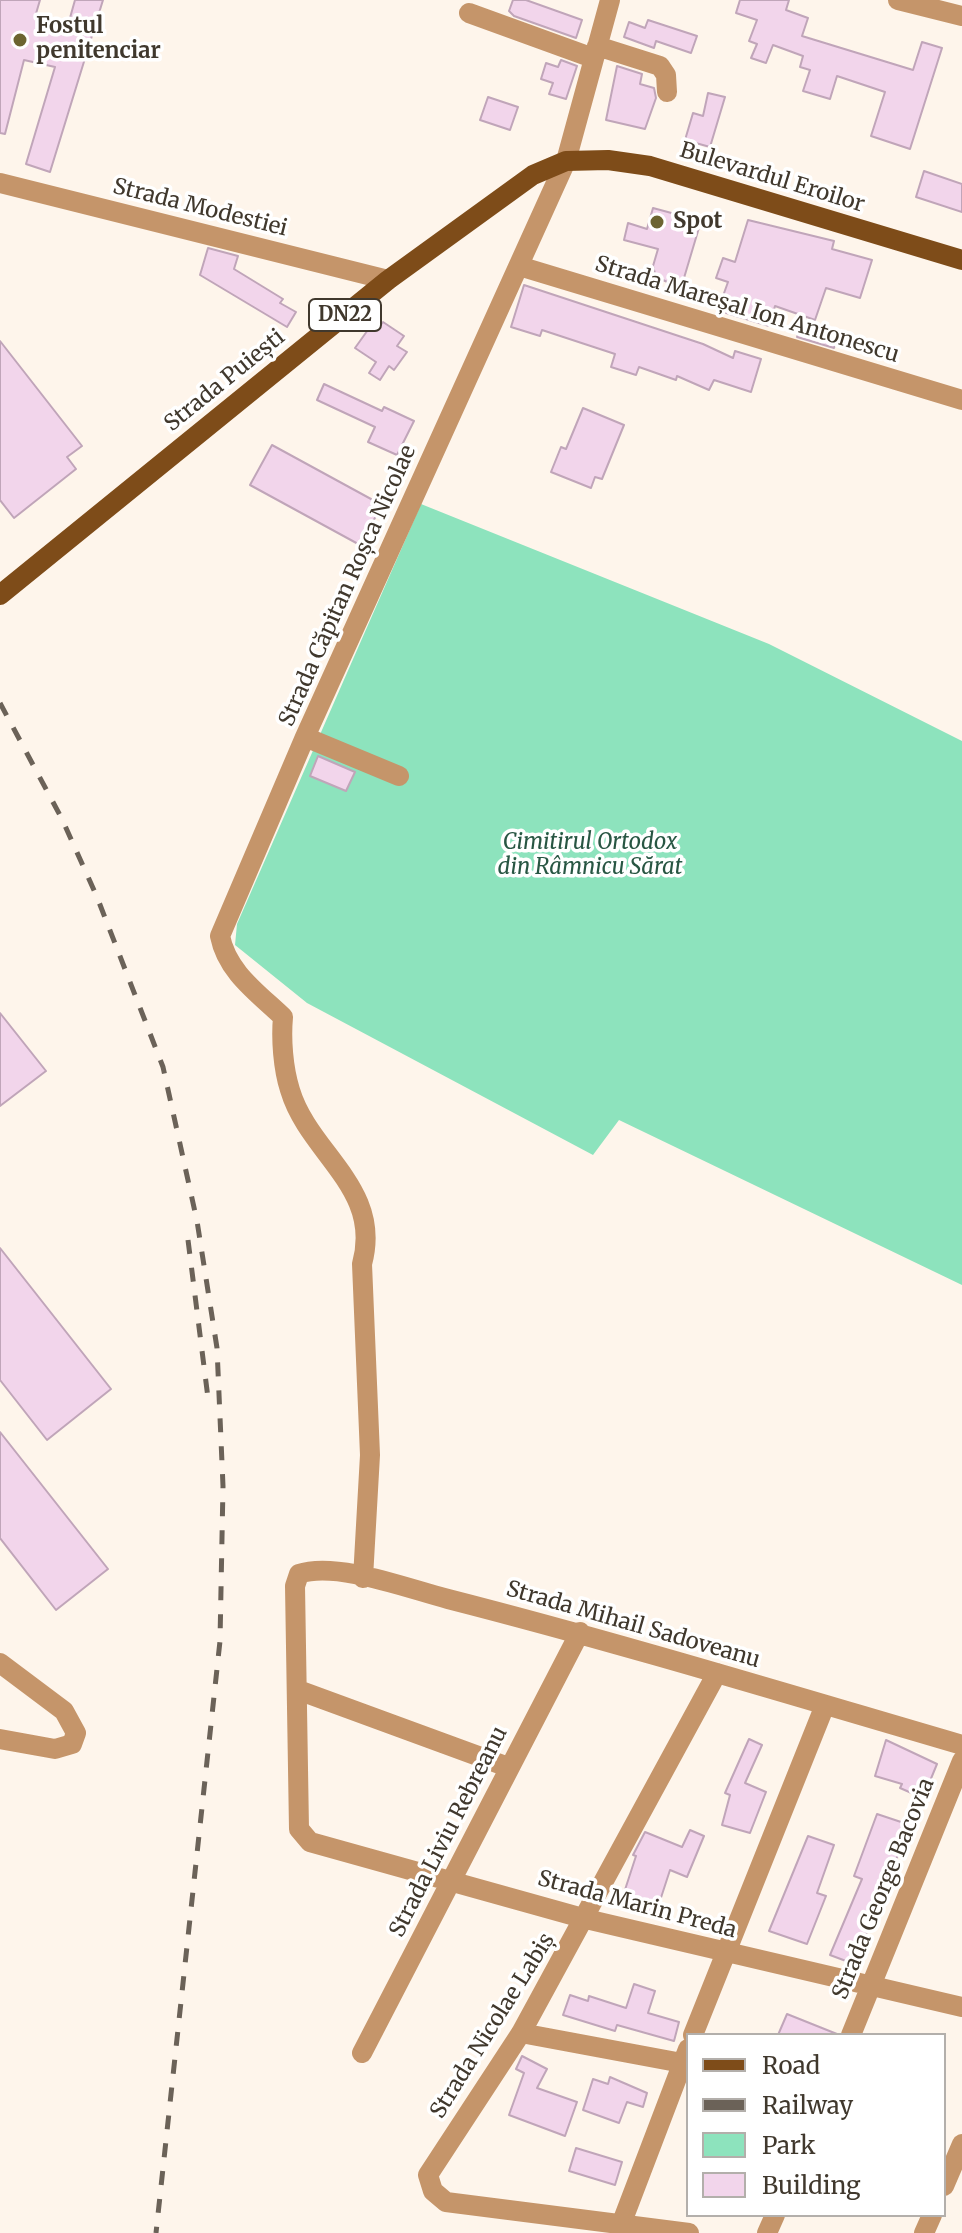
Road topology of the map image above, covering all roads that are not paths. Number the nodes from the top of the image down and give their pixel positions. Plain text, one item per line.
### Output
1 (610, 0) edge
2 (898, 0) edge
3 (469, 13) dead end
4 (962, 16) edge
5 (595, 52) junction
6 (667, 92) dead end
7 (566, 161) junction
8 (0, 183) edge
9 (962, 260) edge
10 (519, 266) junction
11 (388, 280) junction
12 (962, 400) edge
13 (0, 595) edge
14 (305, 737) junction
15 (399, 776) dead end
16 (363, 1578) junction
17 (580, 1632) junction
18 (0, 1663) edge
19 (717, 1673) junction
20 (298, 1690) junction
21 (825, 1705) junction
22 (0, 1739) edge
23 (962, 1745) edge
24 (962, 1761) edge
25 (508, 1767) junction
26 (451, 1880) junction
27 (586, 1919) junction
28 (725, 1954) junction
29 (871, 1987) junction
30 (962, 2007) edge
31 (521, 2033) junction
32 (694, 2033) edge
33 (852, 2033) edge
34 (362, 2053) dead end
35 (685, 2056) edge
36 (962, 2144) edge
37 (946, 2181) edge
38 (622, 2222) junction
39 (689, 2233) edge

1 - 5 street, Strada Căpitan Roșca Nicolae
2 - 4 street
3 - 5 street
5 - 6 street
5 - 7 street, Strada Căpitan Roșca Nicolae
7 - 9 main road, Bulevardul Eroilor / DN22
7 - 10 street, Strada Căpitan Roșca Nicolae
7 - 11 main road, Strada Puiești / DN22
8 - 11 street, Strada Modestiei
10 - 12 street, Strada Mareșal Ion Antonescu
10 - 14 street, Strada Căpitan Roșca Nicolae
11 - 13 main road, Strada Puiești / DN22
14 - 15 street
14 - 16 street, Strada Căpitan Roșca Nicolae
16 - 17 street, Strada Mihail Sadoveanu
16 - 20 street, Strada Mihail Sadoveanu
17 - 19 street, Strada Mihail Sadoveanu
17 - 25 street, Strada Liviu Rebreanu
18 - 22 street
19 - 21 street, Strada Mihail Sadoveanu
19 - 27 street, Strada Nicolae Labiș
20 - 25 street
20 - 26 street, Strada Marin Preda
21 - 23 street, Strada Mihail Sadoveanu
21 - 28 street
24 - 29 street, Strada George Bacovia
25 - 26 street, Strada Liviu Rebreanu
26 - 27 street, Strada Marin Preda
26 - 34 street, Strada Liviu Rebreanu
27 - 28 street, Strada Marin Preda
27 - 31 street, Strada Nicolae Labiș
28 - 29 street, Strada Marin Preda
28 - 32 street
29 - 30 street, Strada Marin Preda
29 - 33 street, Strada George Bacovia
31 - 35 street
31 - 38 street, Strada Nicolae Labiș
35 - 38 street
36 - 37 street
38 - 39 street

